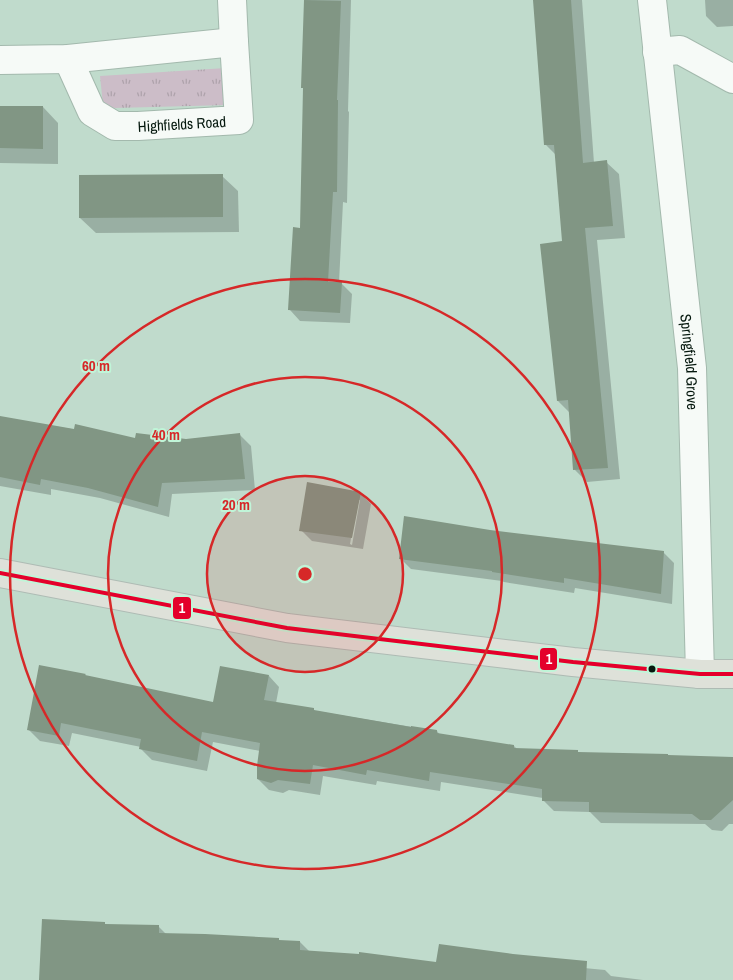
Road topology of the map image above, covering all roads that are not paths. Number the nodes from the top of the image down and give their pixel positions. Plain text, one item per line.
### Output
1 (232, 0) edge
2 (652, 0) edge
3 (234, 42) junction
4 (657, 52) junction
5 (68, 59) junction
6 (0, 60) edge
7 (733, 79) edge
8 (0, 573) edge
9 (700, 674) junction
10 (733, 674) edge

1 - 3 street
2 - 4 street, Springfield Grove
3 - 5 street
3 - 5 street, Highfields Road
4 - 7 street
4 - 9 street, Springfield Grove
5 - 6 street
8 - 9 main road
9 - 10 main road

